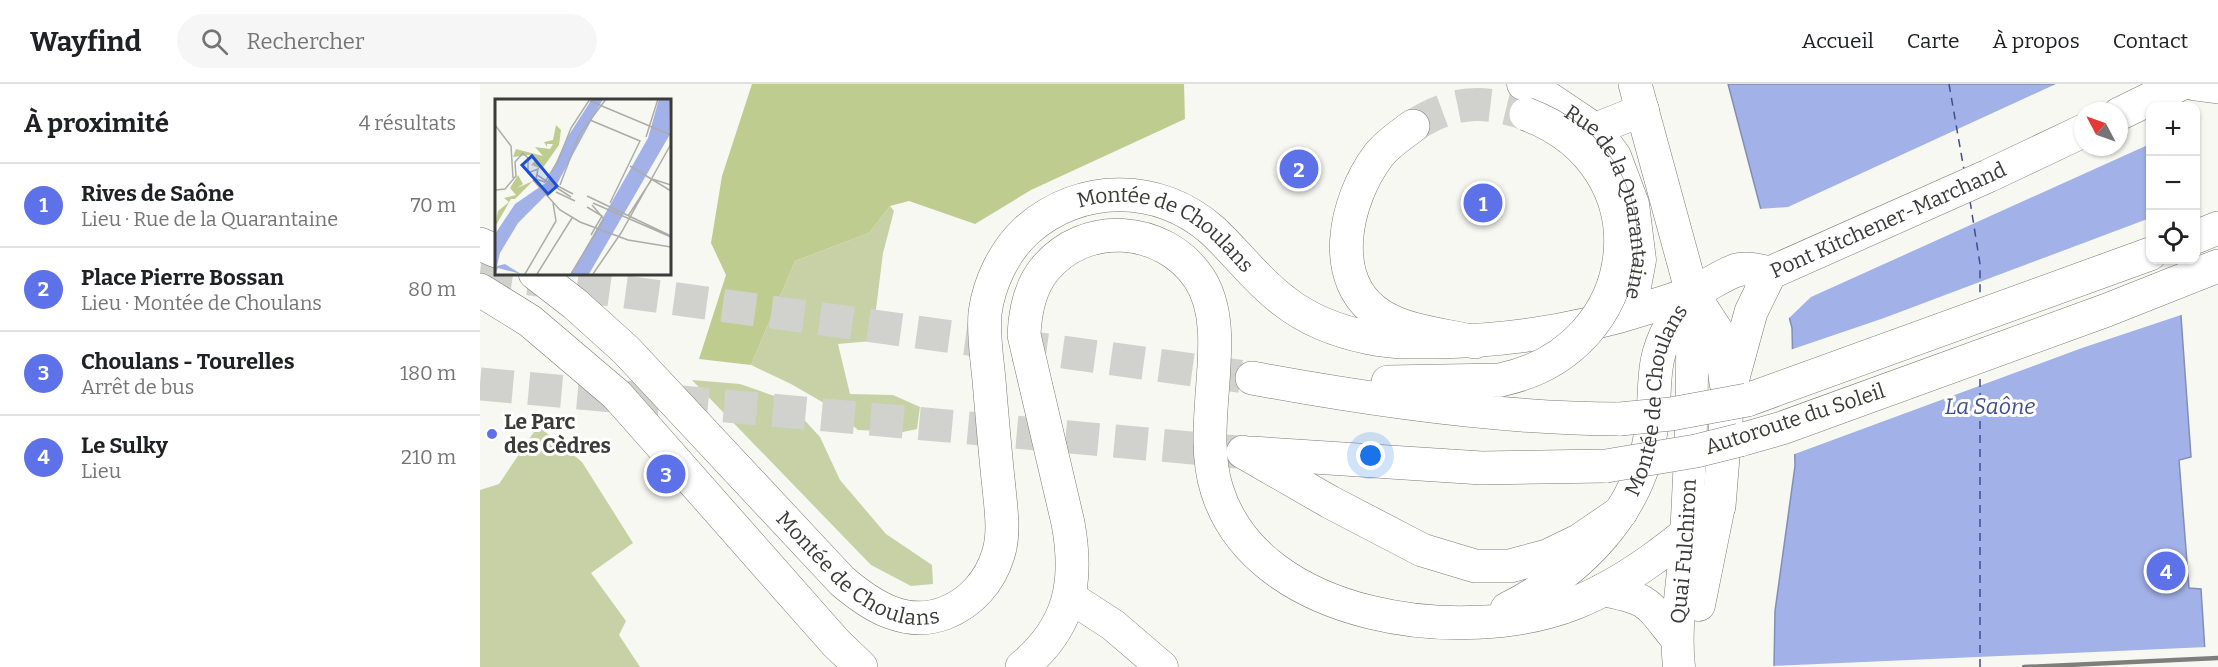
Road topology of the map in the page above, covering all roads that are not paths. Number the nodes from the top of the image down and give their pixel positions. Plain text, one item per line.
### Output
1 (2181, 84) edge
2 (2195, 84) edge
3 (2218, 87) edge
4 (1639, 97) edge
5 (1525, 99) edge
6 (2128, 110) edge
7 (1413, 126) tunnel mouth
8 (1595, 129) junction
9 (2074, 135) edge
10 (2218, 228) edge
11 (2200, 235) edge
12 (480, 244) edge
13 (495, 251) edge
14 (2146, 256) edge
15 (2218, 266) edge
16 (1770, 273) junction
17 (536, 274) edge
18 (2218, 286) edge
19 (480, 290) edge
20 (1692, 293) junction
21 (2107, 310) junction
22 (1630, 313) junction
23 (1475, 342) junction
24 (1252, 378) tunnel mouth
25 (1287, 385) junction
26 (1728, 396) junction
27 (1719, 506) junction
28 (1622, 512) junction
29 (1687, 534) junction
30 (1602, 590) junction
31 (1070, 597) junction
32 (1481, 622) junction
33 (1679, 657) edge
34 (861, 667) edge
35 (1022, 667) edge
36 (1162, 667) edge

1 - 6 main road
2 - 3 main road
4 - 8 street
4 - 20 main road, Quai Fulchiron
5 - 8 street, Rue de la Quarantaine
5 - 25 main road, bridge
7 - 23 main road
8 - 22 street, Rue de la Quarantaine
9 - 16 main road, Pont Kitchener-Marchand
10 - 11 main road
12 - 13 main road
14 - 25 main road, Autoroute du Soleil, bridge
15 - 21 main road, Autoroute du Soleil
16 - 20 main road, Pont Kitchener-Marchand
16 - 26 main road
17 - 23 main road, Montée de Choulans
18 - 21 main road
19 - 34 main road, Montée de Choulans
20 - 22 main road, Montée de Choulans
20 - 26 main road
20 - 28 main road, Montée de Choulans
20 - 29 street, Quai Fulchiron
21 - 28 main road, Autoroute du Soleil, bridge
22 - 23 main road, Montée de Choulans
24 - 25 main road, Autoroute du Soleil
26 - 27 main road, Quai Fulchiron
27 - 29 main road, Montée de Choulans
27 - 33 street, Quai Fulchiron
28 - 32 main road, Montée de Choulans
29 - 30 main road, Montée de Choulans
29 - 33 street, Quai Fulchiron
30 - 32 main road, Montée de Choulans
30 - 33 street
31 - 32 main road, Montée de Choulans
31 - 35 main road, Montée de Choulans
31 - 36 street

